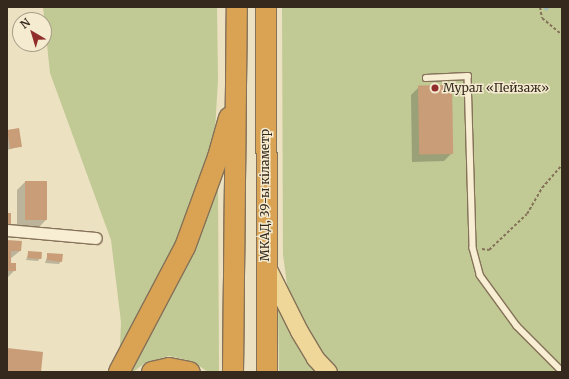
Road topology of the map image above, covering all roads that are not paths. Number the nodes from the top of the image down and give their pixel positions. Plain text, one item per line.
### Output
1 (266, 13) edge
2 (237, 14) edge
3 (426, 78) dead end
4 (237, 90) junction
5 (7, 230) edge
6 (96, 238) dead end
7 (265, 261) junction
8 (562, 371) edge
9 (119, 372) edge
10 (152, 372) edge
11 (190, 372) edge
12 (233, 372) edge
13 (267, 372) edge
14 (328, 372) edge

1 - 7 highway, МКАД, 39-ы кіламетр
2 - 4 highway
3 - 8 lane
4 - 9 highway
4 - 12 highway
5 - 6 street
7 - 13 highway, МКАД, 39-ы кіламетр
7 - 14 main road
10 - 11 highway

